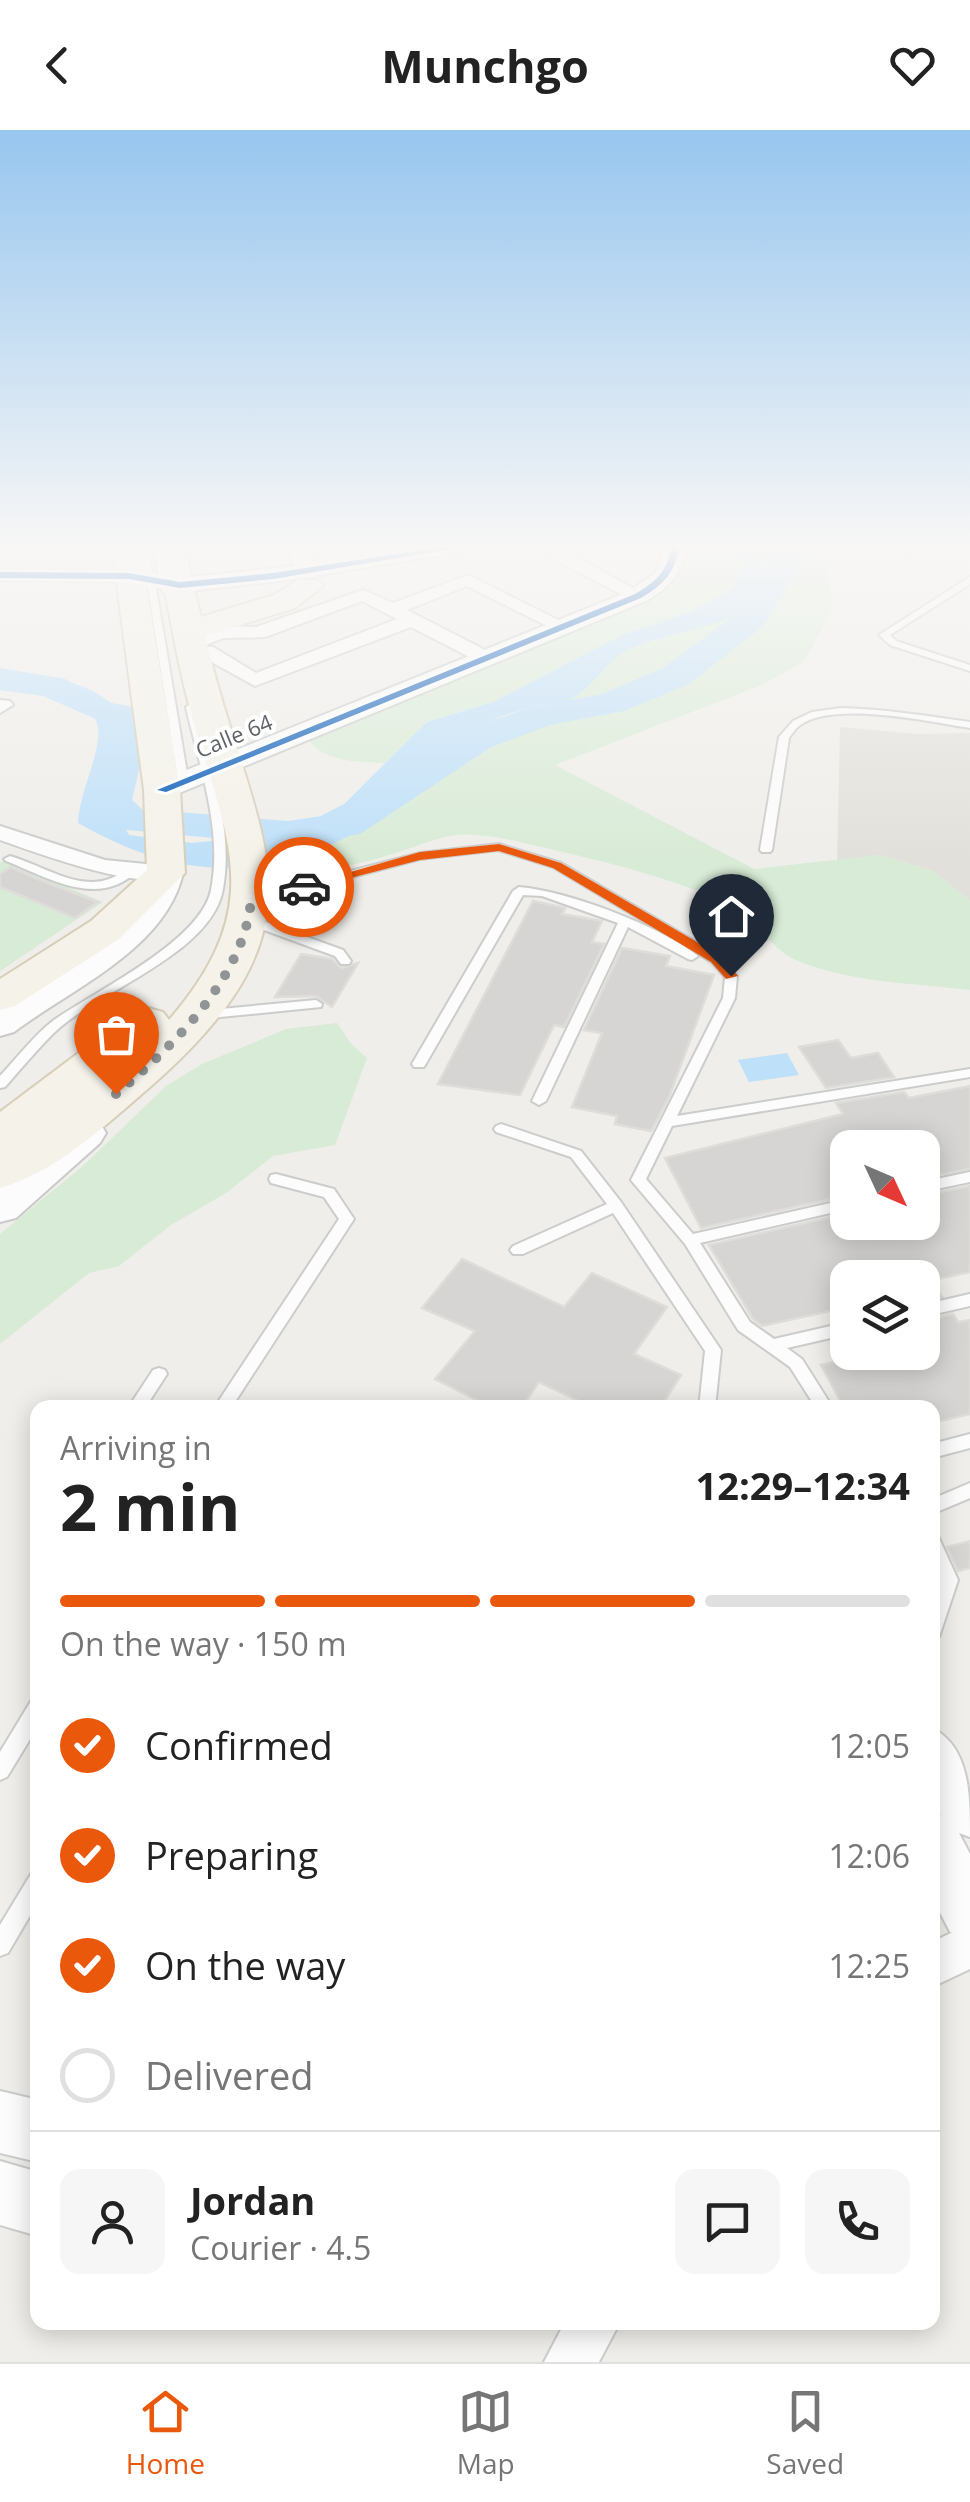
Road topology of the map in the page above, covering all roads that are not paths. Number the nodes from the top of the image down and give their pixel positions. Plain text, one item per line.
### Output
1 (173, 651) edge
2 (189, 651) edge
3 (206, 651) edge
4 (330, 651) edge
5 (473, 651) edge
6 (503, 651) edge
7 (922, 651) edge
8 (486, 658) junction
9 (967, 664) edge
10 (189, 696) dead end
11 (970, 725) edge
12 (210, 772) junction
13 (0, 833) edge
14 (766, 850) dead end
15 (10, 859) dead end
16 (149, 871) junction
17 (242, 903) junction
18 (626, 922) junction
19 (308, 942) junction
20 (312, 956) dead end
21 (345, 961) dead end
22 (731, 976) junction
23 (0, 997) edge
24 (286, 1000) dead end
25 (316, 1004) dead end
26 (262, 1009) junction
27 (210, 1014) junction
28 (0, 1024) edge
29 (420, 1064) dead end
30 (970, 1074) edge
31 (0, 1084) edge
32 (539, 1100) dead end
33 (670, 1122) junction
34 (501, 1129) dead end
35 (0, 1136) edge
36 (0, 1172) edge
37 (970, 1177) edge
38 (276, 1180) dead end
39 (940, 1184) edge
40 (616, 1206) junction
41 (0, 1207) edge
42 (830, 1208) edge
43 (690, 1240) junction
44 (518, 1250) dead end
45 (970, 1300) edge
46 (940, 1307) edge
47 (830, 1332) edge
48 (774, 1345) junction
49 (159, 1374) dead end
50 (141, 1400) edge
51 (227, 1400) edge
52 (709, 1400) edge
53 (820, 1400) edge
54 (970, 1441) edge
55 (940, 1449) edge
56 (970, 1490) edge
57 (940, 1503) edge
58 (940, 1559) edge
59 (940, 1608) edge
60 (30, 1720) edge
61 (0, 1770) edge
62 (944, 1803) edge
63 (30, 1895) edge
64 (970, 1912) edge
65 (0, 1945) edge
66 (970, 1946) edge
67 (940, 1961) edge
68 (0, 2122) edge
69 (30, 2130) edge
70 (0, 2194) edge
71 (30, 2202) edge
72 (590, 2330) edge
73 (569, 2362) edge

1 - 12 main road
2 - 12 main road
3 - 4 street
5 - 8 street
6 - 8 street, Calle 64
7 - 9 lane
8 - 12 street, Calle 64
10 - 12 lane
11 - 14 lane
12 - 16 main road
12 - 17 main road
13 - 16 street
15 - 16 lane
16 - 23 main road
16 - 28 main road
17 - 19 lane
17 - 22 lane
17 - 27 main road
17 - 31 lane
17 - 35 main road
17 - 36 main road
18 - 22 lane
18 - 29 lane
18 - 32 lane
19 - 20 lane
19 - 21 lane
22 - 33 lane
24 - 26 lane
25 - 26 lane
26 - 27 lane
27 - 41 main road
30 - 33 lane
33 - 43 lane
34 - 40 lane
37 - 39 lane
38 - 51 lane
40 - 44 lane
40 - 52 lane
42 - 43 lane
43 - 48 lane
45 - 46 lane
47 - 48 lane
48 - 53 lane
49 - 50 lane
54 - 55 lane
56 - 57 lane
58 - 59 lane
60 - 61 lane
62 - 64 street
63 - 65 lane
66 - 67 street
68 - 69 street
70 - 71 street
72 - 73 street

